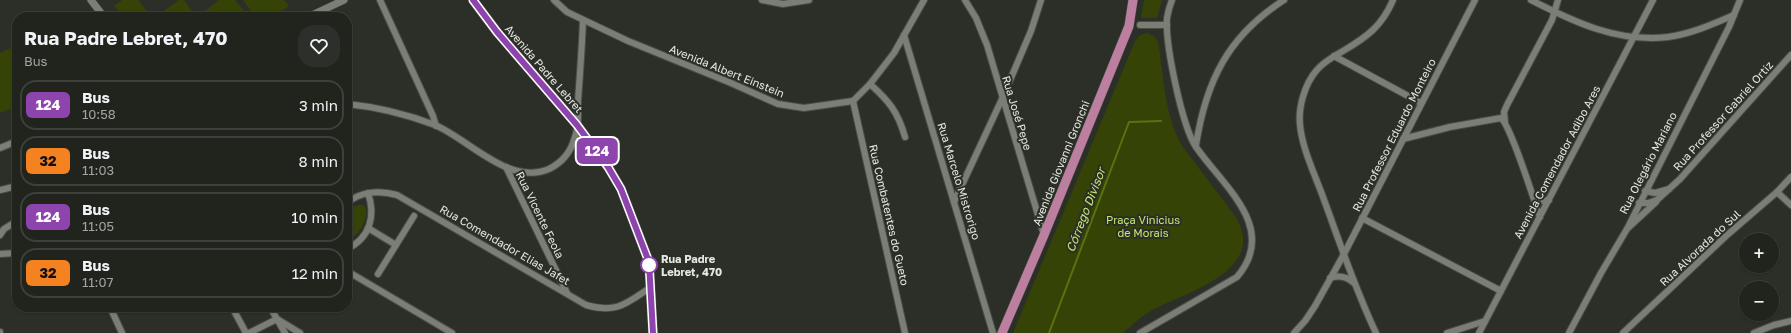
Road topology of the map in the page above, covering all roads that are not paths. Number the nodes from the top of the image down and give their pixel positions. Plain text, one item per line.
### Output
1 (91, 0) edge
2 (344, 0) edge
3 (380, 0) edge
4 (473, 0) edge
5 (554, 0) edge
6 (762, 0) edge
7 (924, 0) edge
8 (965, 0) edge
9 (1041, 0) edge
10 (1133, 0) edge
11 (1172, 0) edge
12 (1284, 0) edge
13 (1393, 0) edge
14 (1475, 0) edge
15 (1531, 0) edge
16 (1558, 0) edge
17 (1653, 0) edge
18 (1740, 0) edge
19 (806, 1) edge
20 (100, 12) edge
21 (319, 12) edge
22 (1555, 12) junction
23 (1734, 15) junction
24 (583, 20) junction
25 (1140, 26) dead end
26 (1167, 26) junction
27 (904, 34) junction
28 (1634, 37) junction
29 (1791, 55) edge
30 (1334, 56) junction
31 (870, 84) junction
32 (1002, 99) junction
33 (853, 101) junction
34 (1421, 103) junction
35 (352, 105) edge
36 (1504, 112) junction
37 (1496, 118) junction
38 (1506, 124) junction
39 (577, 125) junction
40 (436, 126) junction
41 (905, 137) dead end
42 (1403, 139) junction
43 (12, 143) edge
44 (1195, 146) junction
45 (0, 148) edge
46 (506, 167) junction
47 (1791, 177) edge
48 (12, 187) edge
49 (1669, 189) junction
50 (0, 190) edge
51 (1645, 191) junction
52 (1777, 192) junction
53 (368, 193) junction
54 (1533, 196) junction
55 (352, 199) edge
56 (1549, 200) junction
57 (1657, 200) junction
58 (954, 202) junction
59 (1639, 203) junction
60 (1791, 206) edge
61 (414, 216) dead end
62 (1362, 218) junction
63 (1540, 218) junction
64 (12, 224) edge
65 (368, 228) junction
66 (1627, 229) junction
67 (1336, 231) junction
68 (0, 235) edge
69 (1044, 235) junction
70 (1351, 239) junction
71 (396, 245) junction
72 (352, 246) edge
73 (0, 254) edge
74 (12, 254) edge
75 (1344, 254) junction
76 (352, 274) edge
77 (378, 274) dead end
78 (1330, 278) junction
79 (1355, 284) junction
80 (651, 287) junction
81 (1501, 291) junction
82 (567, 293) junction
83 (112, 312) edge
84 (235, 312) edge
85 (273, 312) edge
86 (277, 318) junction
87 (1485, 321) junction
88 (1791, 321) edge
89 (122, 333) edge
90 (248, 333) edge
91 (285, 333) edge
92 (300, 333) edge
93 (452, 333) edge
94 (653, 333) edge
95 (905, 333) edge
96 (993, 333) edge
97 (1002, 333) edge
98 (1140, 333) edge
99 (1294, 333) edge
100 (1376, 333) edge
101 (1447, 333) edge
102 (1479, 333) edge
103 (1570, 333) edge
104 (1623, 333) edge
105 (1754, 333) edge

1 - 20 street
2 - 21 street
3 - 40 street
4 - 39 main road, Avenida Padre Lebret
5 - 24 street, Avenida Albert Einstein
6 - 19 street
7 - 27 street
8 - 32 street, Rua José Pepe
9 - 32 street
10 - 69 main road, Avenida Giovanni Gronchi
11 - 26 street
12 - 44 street
13 - 30 street
14 - 34 street, Rua Professor Eduardo Monteiro
15 - 22 street
16 - 22 street
17 - 28 street, Avenida Comendador Adibo Ares
18 - 23 street, Rua Olegário Mariano
22 - 28 street
22 - 36 street
23 - 28 street
23 - 51 street, Rua Olegário Mariano
24 - 33 street, Avenida Albert Einstein
24 - 39 street
25 - 26 street
26 - 44 street
27 - 31 street
27 - 58 street, Rua Marcelo Mistrorigo
28 - 56 street, Avenida Comendador Adibo Ares
29 - 49 street, Rua Professor Gabriel Ortiz
30 - 34 street
30 - 67 street
31 - 33 street
31 - 41 street
32 - 58 street
32 - 69 street, Rua José Pepe
33 - 95 street, Rua Combatentes do Gueto
34 - 42 street, Rua Professor Eduardo Monteiro
35 - 40 street
36 - 37 street
36 - 38 street
37 - 38 street
37 - 42 street
38 - 54 street
39 - 46 street
39 - 80 main road, Avenida Padre Lebret
40 - 46 street
42 - 62 street, Rua Professor Eduardo Monteiro
43 - 45 street
44 - 98 street
46 - 82 street, Rua Vicente Feola
47 - 52 street, Rua Alvorada do Sul
48 - 50 street
49 - 51 street
49 - 57 street, Rua Professor Gabriel Ortiz
51 - 59 street, Rua Olegário Mariano
52 - 60 street
52 - 104 street, Rua Alvorada do Sul
53 - 55 street, Rua Comendador Elias Jafet
53 - 65 street
53 - 82 street, Rua Comendador Elias Jafet
54 - 56 street
54 - 63 street
56 - 63 street, Avenida Comendador Adibo Ares
57 - 59 street
57 - 66 street, Rua Professor Gabriel Ortiz
58 - 96 street, Rua Marcelo Mistrorigo
59 - 66 street, Rua Olegário Mariano
61 - 71 street
62 - 70 street, Rua Professor Eduardo Monteiro
62 - 81 street
63 - 81 street, Avenida Comendador Adibo Ares
64 - 68 street
65 - 71 street
65 - 72 street
66 - 103 street, Rua Olegário Mariano
67 - 70 street
67 - 75 street
69 - 97 main road, Avenida Giovanni Gronchi
70 - 75 street, Rua Professor Eduardo Monteiro
71 - 77 street
73 - 74 street
75 - 78 street, Rua Professor Eduardo Monteiro
75 - 79 street
76 - 93 street
78 - 79 street
78 - 99 street, Rua Professor Eduardo Monteiro
79 - 100 street
80 - 82 street, Rua Comendador Elias Jafet
80 - 94 main road, Avenida Padre Lebret
81 - 87 street, Avenida Comendador Adibo Ares
83 - 89 street
84 - 90 street
85 - 86 street
86 - 90 street
86 - 91 street
86 - 92 street
87 - 101 street
87 - 102 street, Avenida Comendador Adibo Ares
88 - 105 street

